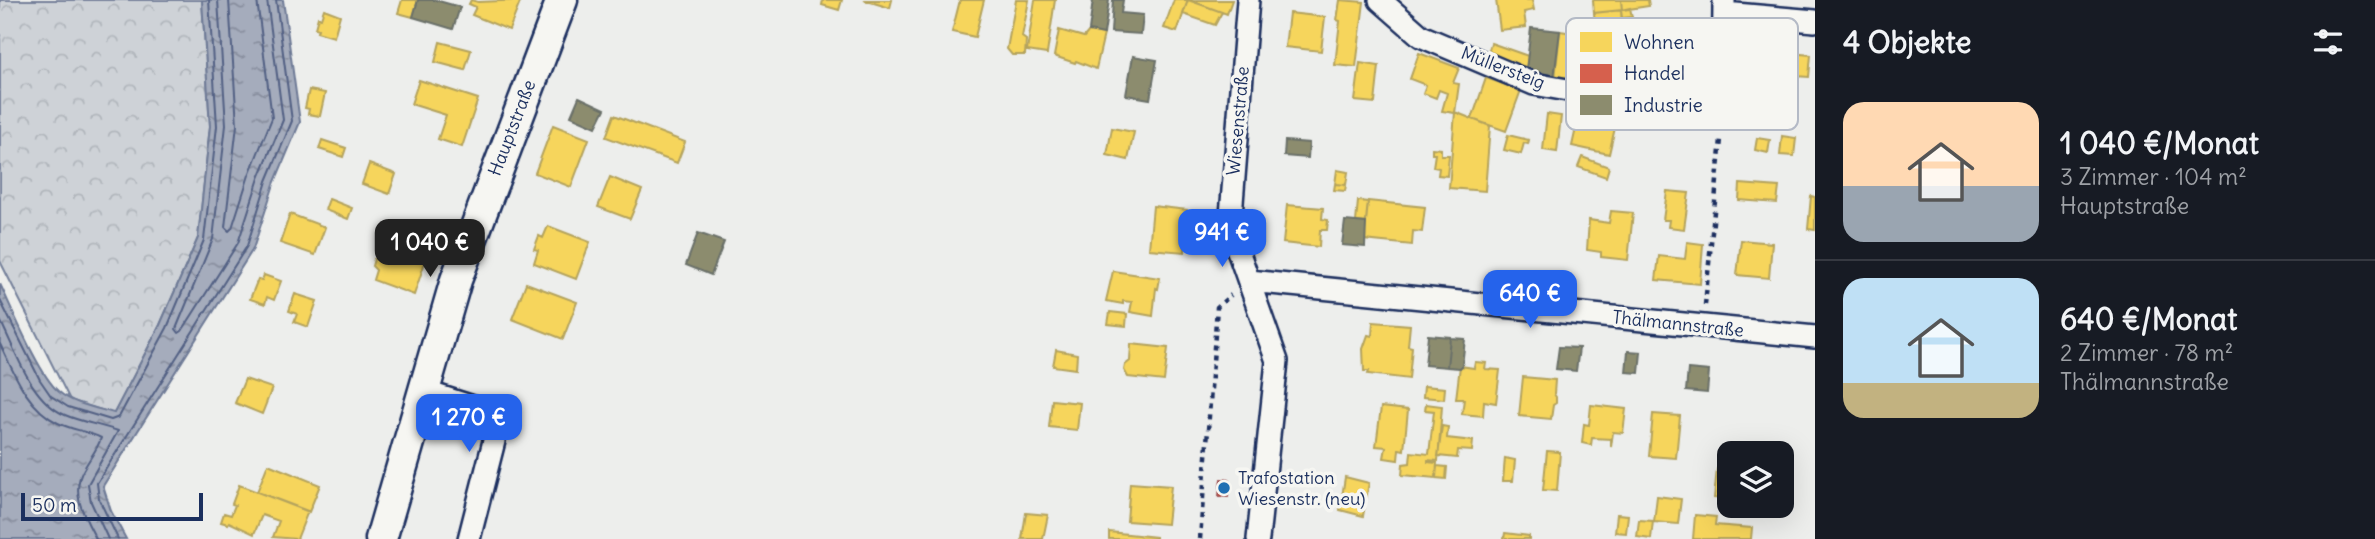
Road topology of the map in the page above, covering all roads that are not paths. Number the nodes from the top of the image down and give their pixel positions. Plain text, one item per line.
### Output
1 (562, 0) edge
2 (1248, 0) edge
3 (1380, 0) edge
4 (1724, 7) edge
5 (1796, 18) edge
6 (1566, 90) edge
7 (1249, 281) junction
8 (1815, 337) edge
9 (423, 391) junction
10 (381, 539) edge
11 (469, 539) edge
12 (1258, 539) edge

1 - 9 main road, Hauptstraße
2 - 7 street, Wiesenstraße
3 - 6 street, Müllersteig
4 - 5 street
7 - 8 street, Thälmannstraße
7 - 12 street, Wiesenstraße
9 - 10 main road, Hauptstraße
9 - 11 street

